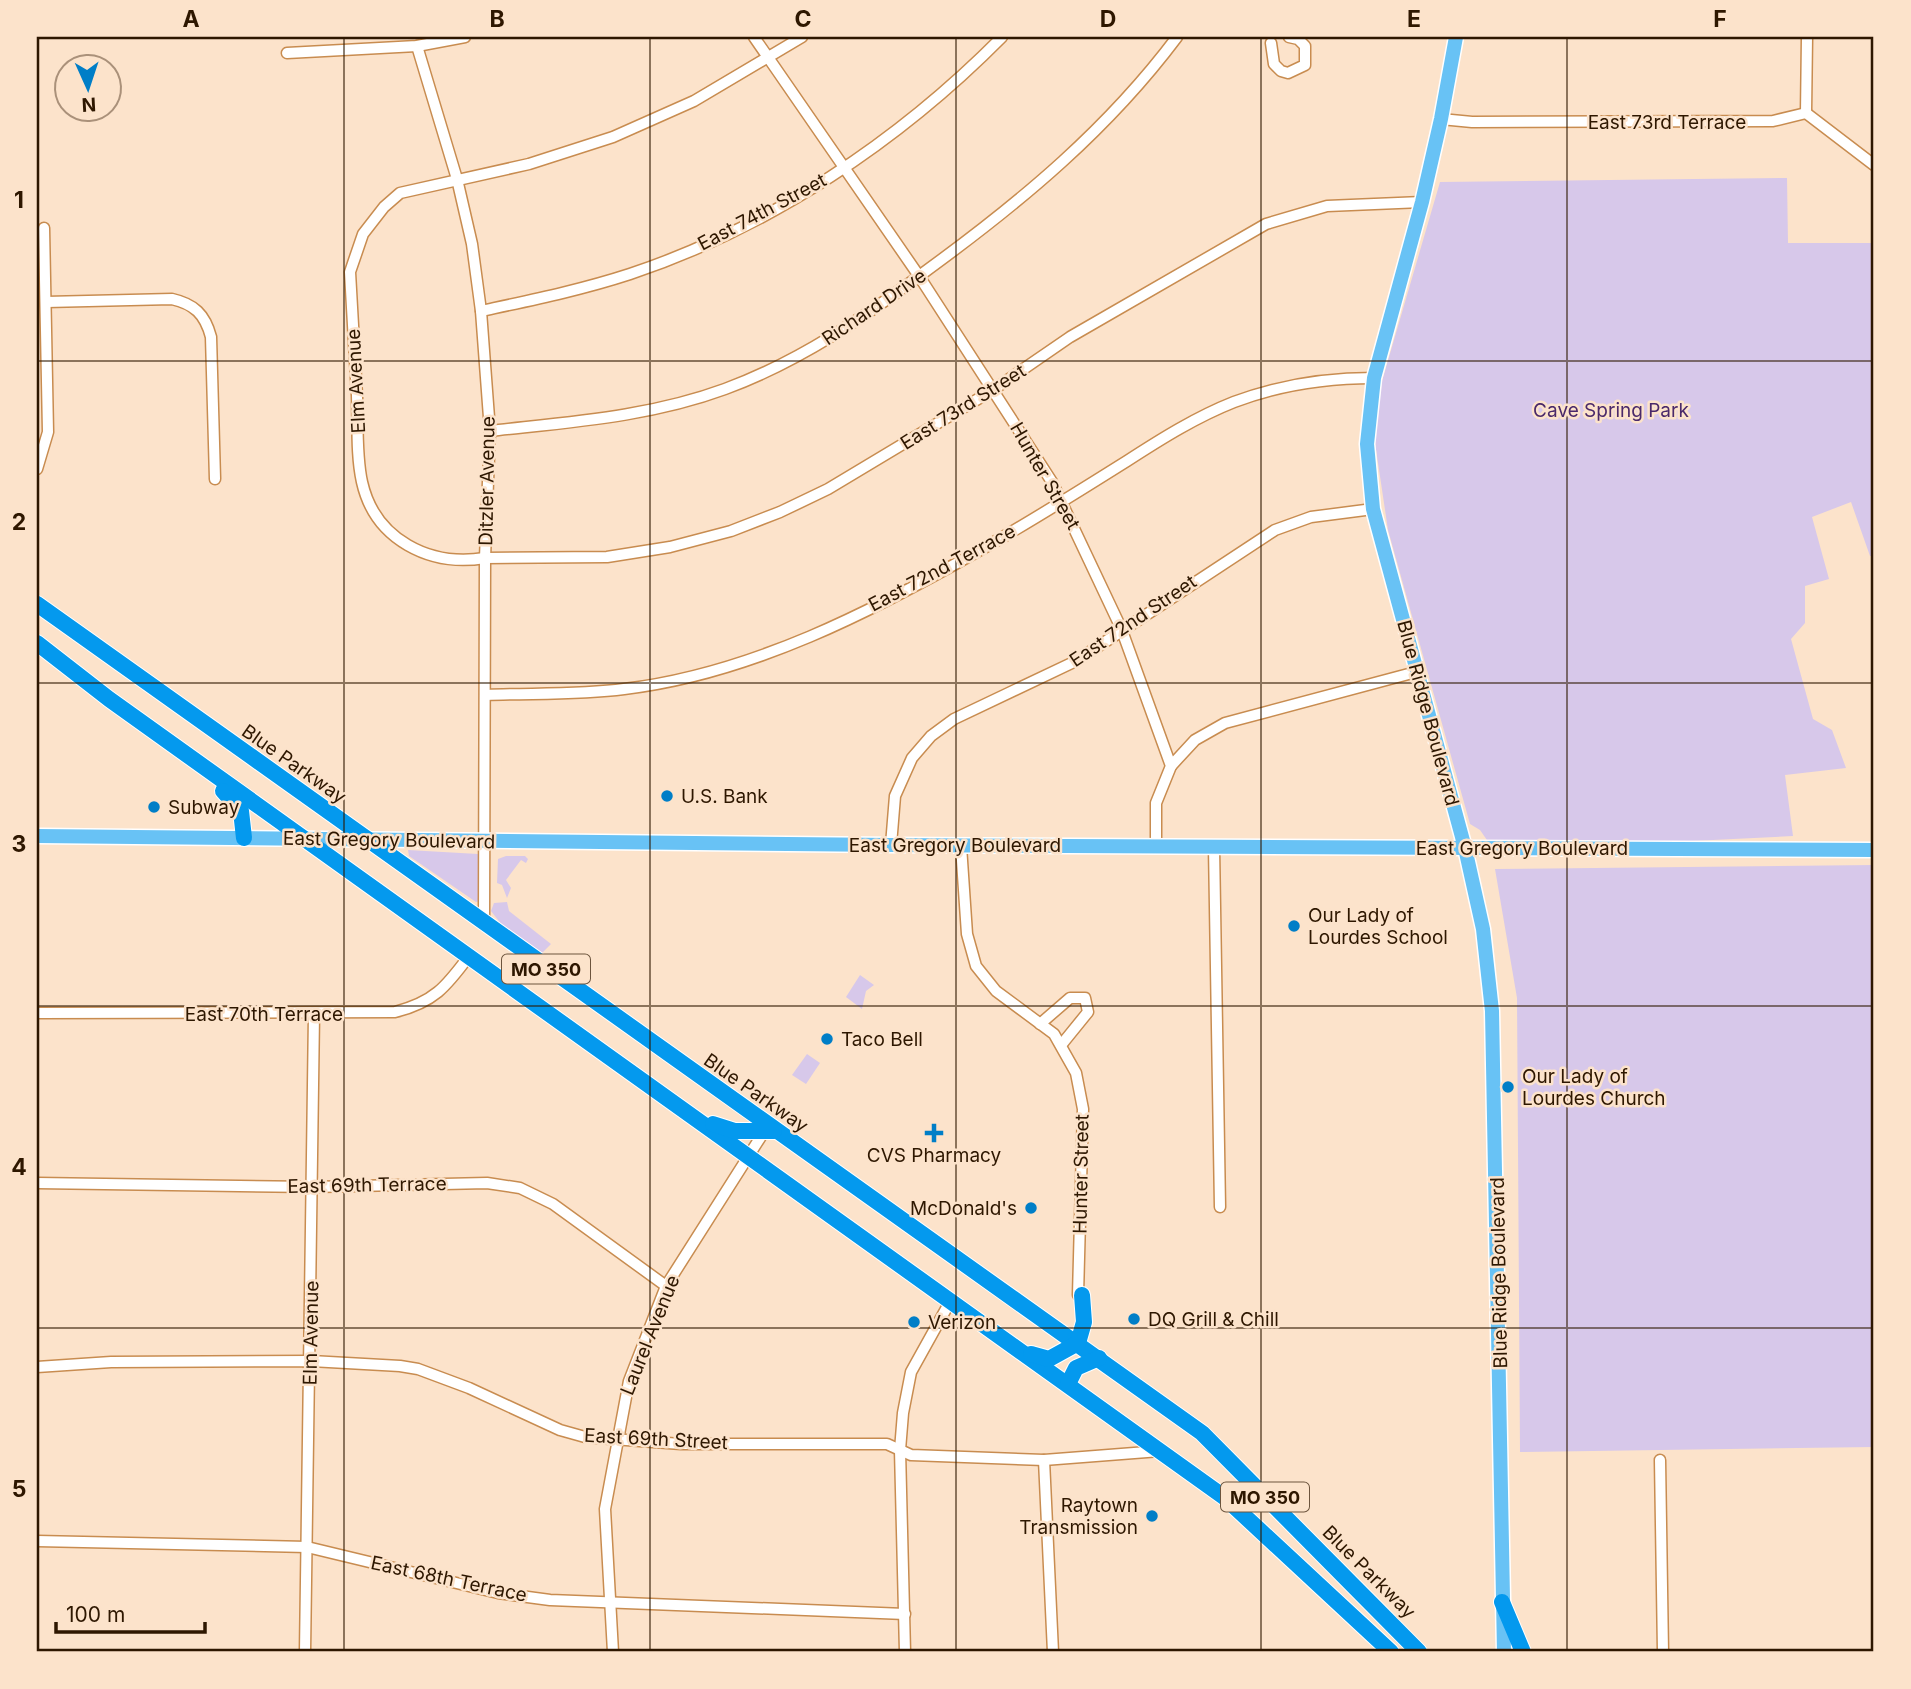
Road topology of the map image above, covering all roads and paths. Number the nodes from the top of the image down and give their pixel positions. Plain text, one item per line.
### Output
1 (465, 37) edge
2 (754, 37) edge
3 (802, 37) edge
4 (1002, 37) edge
5 (1177, 37) edge
6 (1286, 37) edge
7 (1455, 37) edge
8 (1807, 37) edge
9 (1266, 40) edge
10 (417, 46) junction
11 (286, 53) dead end
12 (767, 60) junction
13 (1806, 113) junction
14 (1441, 118) junction
15 (1874, 165) edge
16 (843, 168) junction
17 (457, 179) junction
18 (1422, 202) junction
19 (44, 228) dead end
20 (919, 276) junction
21 (46, 302) junction
22 (481, 311) junction
23 (1374, 378) junction
24 (993, 390) junction
25 (490, 431) junction
26 (37, 469) edge
27 (215, 479) dead end
28 (1062, 501) junction
29 (1373, 509) junction
30 (485, 558) junction
31 (37, 604) edge
32 (1122, 628) junction
33 (37, 643) edge
34 (1416, 673) junction
35 (486, 695) junction
36 (170, 742) junction
37 (1171, 766) junction
38 (37, 836) edge
39 (244, 838) junction
40 (305, 838) junction
41 (362, 838) junction
42 (485, 842) junction
43 (891, 845) junction
44 (961, 846) junction
45 (1156, 847) junction
46 (1214, 847) junction
47 (1465, 848) junction
48 (1874, 850) edge
49 (484, 925) junction
50 (469, 956) junction
51 (37, 1013) edge
52 (314, 1014) junction
53 (1040, 1024) junction
54 (1062, 1044) junction
55 (697, 1119) junction
56 (769, 1130) junction
57 (749, 1156) junction
58 (37, 1183) edge
59 (313, 1187) junction
60 (1220, 1207) dead end
61 (666, 1286) junction
62 (1080, 1295) junction
63 (951, 1300) junction
64 (1059, 1329) junction
65 (1078, 1343) junction
66 (1022, 1352) junction
67 (1098, 1358) junction
68 (311, 1361) junction
69 (37, 1367) edge
70 (1068, 1384) junction
71 (616, 1440) junction
72 (900, 1450) junction
73 (1160, 1451) junction
74 (1044, 1460) junction
75 (1660, 1460) dead end
76 (37, 1541) edge
77 (307, 1547) junction
78 (609, 1602) junction
79 (1502, 1602) junction
80 (905, 1614) junction
81 (1371, 1632) junction
82 (305, 1652) edge
83 (613, 1652) edge
84 (905, 1652) edge
85 (1053, 1652) edge
86 (1377, 1652) edge
87 (1391, 1652) edge
88 (1419, 1652) edge
89 (1504, 1652) edge
90 (1523, 1652) edge
91 (1663, 1652) edge

1 - 10 street
2 - 12 street, Hunter Street
3 - 12 street, Elm Avenue
4 - 16 street, East 74th Street
5 - 20 street, Richard Drive
6 - 9 street
6 - 9 street
7 - 14 main road, Blue Ridge Boulevard
8 - 13 street
10 - 11 street
10 - 17 street, Ditzler Avenue
12 - 16 street, Hunter Street
12 - 17 street, Elm Avenue
13 - 14 street, East 73rd Terrace
13 - 15 street
14 - 18 main road, Blue Ridge Boulevard
16 - 20 street, Hunter Street
16 - 22 street, East 74th Street
17 - 22 street, Ditzler Avenue
17 - 30 street, Elm Avenue
18 - 23 main road, Blue Ridge Boulevard
18 - 24 street, East 73rd Street
19 - 21 street
20 - 24 street, Hunter Street
20 - 25 street, Richard Drive
21 - 26 street
21 - 27 street
22 - 25 street, Ditzler Avenue
23 - 28 street, East 72nd Terrace
23 - 29 main road, Blue Ridge Boulevard
24 - 28 street, Hunter Street
24 - 30 street, East 73rd Street
25 - 30 street, Ditzler Avenue
28 - 32 street, Hunter Street
28 - 35 street, East 72nd Terrace
29 - 32 street, East 72nd Street
29 - 34 main road, Blue Ridge Boulevard
30 - 35 street, Ditzler Avenue
31 - 41 highway, Blue Parkway / MO 350
32 - 37 street, Hunter Street
32 - 43 street, East 72nd Street
33 - 36 highway, MO 350
34 - 37 street
34 - 47 main road, Blue Ridge Boulevard
35 - 42 street, Ditzler Avenue
36 - 39 highway
36 - 40 highway, MO 350
37 - 45 street
38 - 39 main road, East Gregory Boulevard
39 - 40 main road, East Gregory Boulevard
40 - 41 main road, East Gregory Boulevard
40 - 50 highway, MO 350
41 - 42 main road, East Gregory Boulevard
41 - 49 highway, Blue Parkway / MO 350
42 - 43 main road, East Gregory Boulevard
42 - 49 street, Ditzler Avenue
43 - 44 main road, East Gregory Boulevard
44 - 45 main road, East Gregory Boulevard
44 - 53 street, Hunter Street
45 - 46 main road, East Gregory Boulevard
46 - 47 main road, East Gregory Boulevard
46 - 60 street
47 - 48 main road, East Gregory Boulevard
47 - 79 main road, Blue Ridge Boulevard
49 - 56 highway, Blue Parkway / MO 350
50 - 52 street, East 70th Terrace
50 - 55 highway, MO 350
51 - 52 street, East 70th Terrace
52 - 59 street, Elm Avenue
53 - 54 street, Hunter Street
53 - 54 street
54 - 62 street, Hunter Street
55 - 56 highway
55 - 57 highway, MO 350
56 - 57 street, Laurel Avenue
56 - 64 highway, Blue Parkway / MO 350
57 - 61 street, Laurel Avenue
57 - 63 highway, MO 350
58 - 59 street, East 69th Terrace
59 - 61 street, East 69th Terrace
59 - 68 street, Elm Avenue
61 - 71 street, Laurel Avenue
62 - 64 highway
62 - 65 highway
63 - 66 highway, MO 350
63 - 72 street
64 - 65 highway, Blue Parkway / MO 350
65 - 66 highway
65 - 67 highway, Blue Parkway / MO 350
66 - 70 highway, MO 350
67 - 70 highway
67 - 88 highway, Blue Parkway / MO 350
68 - 69 street, East 69th Street
68 - 71 street, East 69th Street
68 - 77 street, Elm Avenue
70 - 73 highway, MO 350
71 - 72 street, East 69th Street
71 - 78 street, Laurel Avenue
72 - 74 street, East 69th Street
72 - 80 street
73 - 74 street, East 69th Street
73 - 81 highway, MO 350
74 - 85 street
75 - 91 street
76 - 77 street, East 68th Terrace
77 - 78 street, East 68th Terrace
77 - 82 street, Elm Avenue
78 - 80 street, East 68th Terrace
78 - 83 street, Laurel Avenue
79 - 89 main road, Blue Ridge Boulevard
79 - 90 highway
80 - 84 street
81 - 86 highway
81 - 87 highway, MO 350

